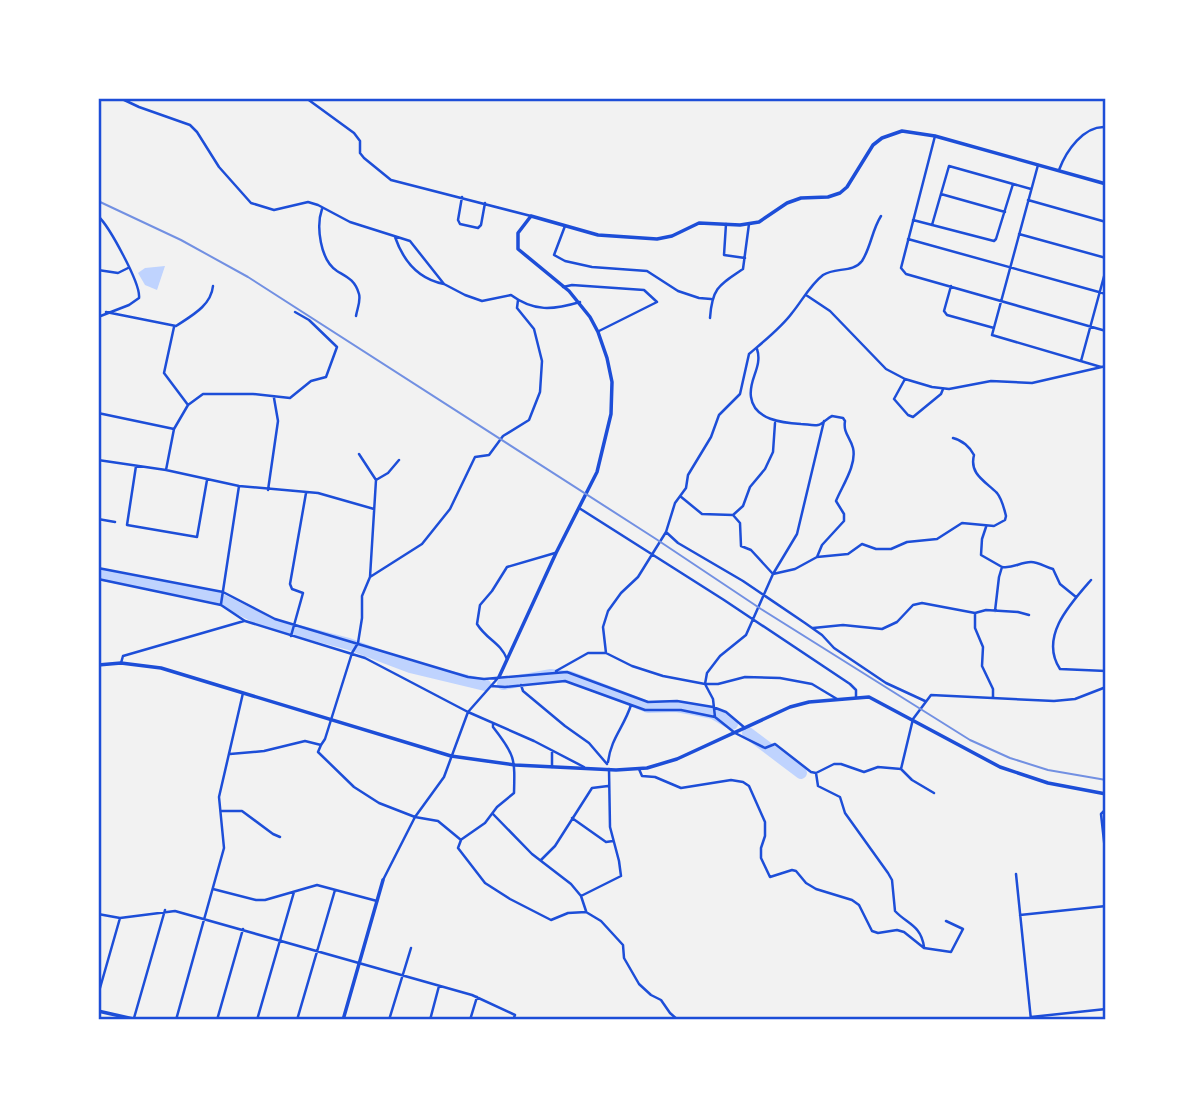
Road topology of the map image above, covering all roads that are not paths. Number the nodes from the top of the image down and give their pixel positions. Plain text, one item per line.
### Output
1 (306, 98) edge
2 (98, 100) edge
3 (1106, 127) edge
4 (935, 136) junction
5 (1038, 165) junction
6 (1059, 170) junction
7 (1013, 184) junction
8 (1106, 184) edge
9 (1031, 189) junction
10 (941, 194) junction
11 (462, 197) junction
12 (1028, 200) junction
13 (485, 203) junction
14 (322, 207) junction
15 (1004, 212) junction
16 (98, 216) edge
17 (531, 216) junction
18 (881, 216) dead end
19 (913, 220) junction
20 (1106, 222) edge
21 (726, 223) junction
22 (749, 224) junction
23 (932, 225) junction
24 (565, 226) junction
25 (1019, 234) junction
26 (395, 237) junction
27 (908, 239) junction
28 (745, 258) junction
29 (1106, 258) edge
30 (1010, 267) junction
31 (129, 268) junction
32 (1106, 269) edge
33 (98, 270) edge
34 (444, 284) junction
35 (213, 286) dead end
36 (951, 286) junction
37 (563, 287) junction
38 (1100, 293) junction
39 (1106, 294) edge
40 (805, 295) junction
41 (711, 299) junction
42 (518, 300) junction
43 (1001, 300) junction
44 (580, 302) junction
45 (106, 312) junction
46 (295, 312) dead end
47 (356, 316) dead end
48 (98, 317) edge
49 (710, 318) dead end
50 (174, 326) junction
51 (1090, 327) junction
52 (993, 328) junction
53 (1106, 331) edge
54 (598, 332) junction
55 (757, 349) junction
56 (1081, 361) junction
57 (1104, 367) edge
58 (905, 379) junction
59 (943, 388) junction
60 (274, 398) junction
61 (188, 405) junction
62 (98, 413) edge
63 (824, 421) junction
64 (775, 422) junction
65 (174, 429) junction
66 (953, 438) dead end
67 (359, 453) dead end
68 (98, 460) edge
69 (400, 460) dead end
70 (136, 466) junction
71 (166, 471) junction
72 (207, 479) junction
73 (376, 480) junction
74 (239, 486) junction
75 (268, 490) junction
76 (306, 493) junction
77 (680, 495) junction
78 (579, 508) junction
79 (374, 509) junction
80 (733, 515) junction
81 (98, 519) edge
82 (115, 522) dead end
83 (986, 526) junction
84 (666, 532) junction
85 (556, 553) junction
86 (652, 555) junction
87 (817, 557) junction
88 (1002, 567) junction
89 (98, 568) edge
90 (773, 574) junction
91 (370, 577) junction
92 (98, 579) edge
93 (1091, 580) dead end
94 (223, 593) junction
95 (764, 595) junction
96 (1076, 597) junction
97 (221, 603) junction
98 (995, 611) junction
99 (975, 613) junction
100 (1029, 615) dead end
101 (753, 620) junction
102 (245, 621) junction
103 (294, 626) junction
104 (813, 628) junction
105 (292, 634) junction
106 (358, 644) junction
107 (353, 652) junction
108 (606, 653) junction
109 (507, 659) junction
110 (121, 663) junction
111 (98, 665) edge
112 (1106, 671) edge
113 (553, 672) junction
114 (499, 677) junction
115 (705, 684) junction
116 (521, 685) junction
117 (491, 686) junction
118 (1106, 687) edge
119 (244, 692) junction
120 (856, 697) junction
121 (993, 697) junction
122 (837, 699) junction
123 (925, 701) junction
124 (632, 705) junction
125 (713, 707) junction
126 (468, 712) junction
127 (715, 718) junction
128 (331, 719) junction
129 (913, 719) junction
130 (493, 723) junction
131 (745, 728) junction
132 (736, 733) junction
133 (321, 745) junction
134 (552, 751) junction
135 (230, 754) junction
136 (451, 756) junction
137 (515, 765) junction
138 (552, 767) junction
139 (585, 768) junction
140 (608, 768) junction
141 (639, 769) junction
142 (901, 769) junction
143 (816, 773) junction
144 (609, 786) junction
145 (934, 793) dead end
146 (1106, 794) edge
147 (1106, 809) edge
148 (221, 811) junction
149 (493, 814) junction
150 (415, 817) junction
151 (572, 818) junction
152 (280, 837) dead end
153 (461, 840) junction
154 (613, 841) junction
155 (1106, 859) edge
156 (541, 860) junction
157 (1016, 873) dead end
158 (383, 880) joint
159 (213, 889) junction
160 (335, 890) junction
161 (294, 892) junction
162 (581, 896) junction
163 (377, 901) junction
164 (1106, 906) edge
165 (165, 910) junction
166 (586, 912) junction
167 (98, 914) edge
168 (1020, 915) junction
169 (120, 918) junction
170 (205, 918) junction
171 (946, 921) dead end
172 (243, 929) junction
173 (280, 940) junction
174 (411, 948) dead end
175 (924, 948) junction
176 (317, 951) junction
177 (359, 964) junction
178 (402, 975) junction
179 (439, 986) junction
180 (98, 995) edge
181 (477, 997) junction
182 (1106, 1009) edge
183 (98, 1011) edge
184 (1031, 1018) edge
185 (135, 1020) edge
186 (176, 1020) edge
187 (217, 1020) edge
188 (257, 1020) edge
189 (298, 1020) edge
190 (343, 1020) edge
191 (389, 1020) edge
192 (430, 1020) edge
193 (470, 1020) edge
194 (513, 1020) edge
195 (678, 1020) edge

1 - 11 street
2 - 14 street
3 - 6 street
4 - 5 street
4 - 19 street
4 - 22 street
5 - 6 street
5 - 9 street
6 - 8 street
7 - 9 street
7 - 10 street
7 - 15 street
9 - 12 street
10 - 15 street
10 - 23 street
11 - 13 street
11 - 13 street
12 - 20 street
12 - 25 street
13 - 17 street
14 - 26 street
14 - 47 street
15 - 23 street
16 - 31 street
17 - 24 street
17 - 37 street
18 - 40 street
19 - 23 street
19 - 27 street
21 - 22 street
21 - 24 street
21 - 28 street
22 - 28 street
24 - 41 street
25 - 29 street
25 - 30 street
26 - 34 street
26 - 34 street
27 - 30 street
27 - 36 street
28 - 41 street
30 - 38 street
30 - 43 street
31 - 33 street
31 - 45 street
32 - 38 street
34 - 42 street
35 - 50 street
36 - 43 street
36 - 52 street
37 - 44 street
37 - 54 street
38 - 39 street
38 - 51 street
40 - 55 street
40 - 58 street
41 - 49 street
42 - 44 street
42 - 91 street
43 - 51 street
43 - 52 street
44 - 54 street
45 - 48 street
45 - 50 street
46 - 60 street
50 - 61 street
51 - 53 street
51 - 56 street
52 - 56 street
54 - 78 street
55 - 64 street
55 - 77 street
56 - 57 street
57 - 59 street
58 - 59 street
58 - 59 street
60 - 61 street
60 - 75 street
61 - 65 street
62 - 65 street
63 - 64 street
63 - 87 street
63 - 90 street
64 - 80 street
65 - 71 street
66 - 83 street
67 - 73 street
68 - 70 street
69 - 73 street
70 - 71 street
70 - 72 street
71 - 72 street
72 - 74 street
73 - 79 street
74 - 75 street
74 - 94 street
75 - 76 street
76 - 79 street
76 - 103 street
77 - 80 street
77 - 84 street
78 - 85 street
78 - 86 street
79 - 91 street
80 - 90 street
81 - 82 street
83 - 87 street
83 - 88 street
84 - 86 street
84 - 95 street
85 - 109 street
85 - 109 street
86 - 101 street
86 - 108 street
87 - 90 street
88 - 96 street
88 - 98 street
89 - 94 street
90 - 95 street
91 - 106 street
92 - 97 street
93 - 96 street
94 - 97 street
94 - 103 street
95 - 101 street
95 - 104 street
96 - 112 street
97 - 102 street
98 - 99 street
98 - 100 street
99 - 104 street
99 - 121 street
101 - 115 street
101 - 120 street
102 - 105 street
102 - 110 street
103 - 105 street
103 - 106 street
104 - 123 street
105 - 107 street
106 - 107 street
106 - 114 street
107 - 126 street
107 - 128 street
108 - 113 street
108 - 115 street
109 - 114 street
110 - 111 street
110 - 119 street
113 - 114 street
113 - 125 street
114 - 117 street
115 - 122 street
115 - 125 street
116 - 117 street
116 - 124 street
116 - 140 street
117 - 126 street
118 - 121 street
119 - 128 street
119 - 135 street
120 - 122 street
120 - 129 street
121 - 123 street
122 - 131 street
123 - 129 street
124 - 127 street
124 - 140 street
125 - 127 street
125 - 131 street
126 - 130 street
126 - 136 street
127 - 132 street
128 - 133 street
128 - 136 street
129 - 142 street
129 - 146 street
130 - 134 street
130 - 137 street
131 - 132 street
132 - 141 street
132 - 143 street
133 - 135 street
133 - 150 street
134 - 138 street
134 - 139 street
135 - 148 street
136 - 137 street
136 - 150 street
137 - 138 street
137 - 149 street
138 - 139 street
139 - 140 street
140 - 141 street
140 - 144 street
141 - 175 street
142 - 143 street
142 - 145 street
143 - 175 street
144 - 151 street
144 - 154 street
147 - 155 street
148 - 152 street
148 - 159 street
149 - 153 street
149 - 156 street
150 - 153 street
150 - 158 street
151 - 154 street
151 - 156 street
153 - 166 street
154 - 162 street
156 - 162 street
157 - 168 street
158 - 163 street
159 - 161 street
159 - 170 street
160 - 161 street
160 - 163 street
160 - 176 street
161 - 173 street
162 - 166 street
163 - 177 street
164 - 168 street
165 - 169 street
165 - 170 street
165 - 185 street
166 - 195 street
167 - 169 street
168 - 184 street
169 - 180 street
170 - 172 street
170 - 186 street
171 - 175 street
172 - 173 street
172 - 187 street
173 - 176 street
173 - 188 street
174 - 178 street
176 - 177 street
176 - 189 street
177 - 178 street
177 - 190 street
178 - 179 street
178 - 191 street
179 - 181 street
179 - 192 street
181 - 193 street
181 - 194 street
182 - 184 street
183 - 185 street

